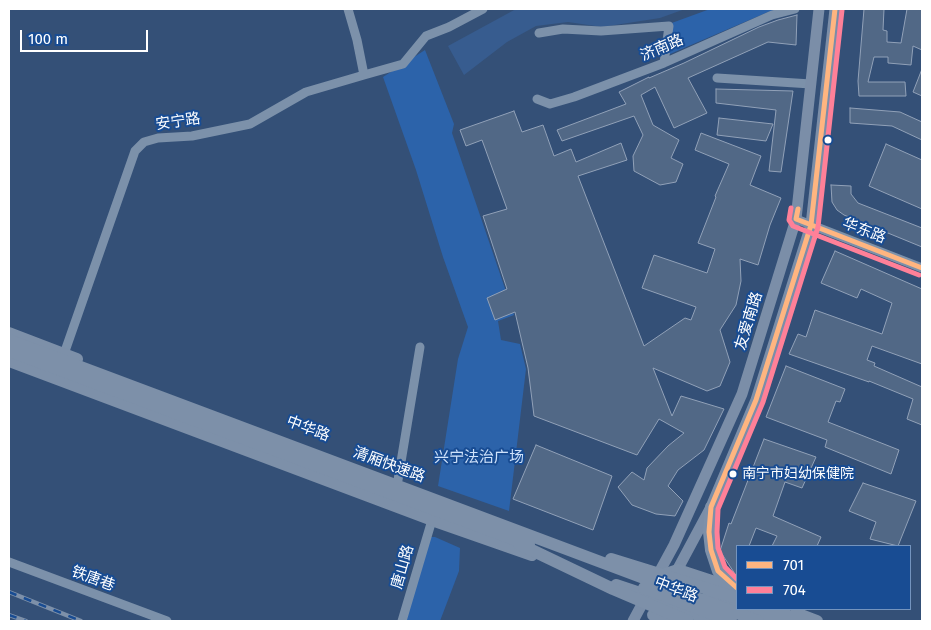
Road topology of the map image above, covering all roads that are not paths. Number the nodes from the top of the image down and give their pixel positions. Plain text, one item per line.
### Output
1 (348, 9) edge
2 (483, 9) edge
3 (795, 9) edge
4 (819, 9) edge
5 (835, 9) edge
6 (539, 33) dead end
7 (664, 63) junction
8 (364, 75) junction
9 (717, 78) dead end
10 (811, 84) junction
11 (537, 98) dead end
12 (796, 219) junction
13 (811, 224) junction
14 (922, 268) edge
15 (9, 333) edge
16 (9, 340) edge
17 (420, 347) dead end
18 (9, 352) edge
19 (64, 354) junction
20 (9, 361) edge
21 (398, 480) junction
22 (711, 508) junction
23 (432, 520) junction
24 (499, 529) junction
25 (9, 562) edge
26 (678, 570) junction
27 (657, 577) junction
28 (671, 582) junction
29 (736, 587) edge
30 (736, 588) edge
31 (647, 596) junction
32 (736, 598) edge
33 (661, 600) junction
34 (736, 606) edge
35 (747, 610) edge
36 (771, 610) edge
37 (789, 610) edge
38 (652, 618) edge
39 (167, 621) edge
40 (402, 621) edge
41 (633, 621) edge
42 (671, 621) edge
43 (688, 621) edge
44 (712, 621) edge
45 (731, 621) edge
46 (758, 621) edge
47 (778, 621) edge
48 (803, 621) edge
49 (817, 621) edge

1 - 8 street
2 - 8 street, 安宁路
3 - 7 street, 济南路
4 - 10 main road, 友爱南路
5 - 13 main road, 友爱南路
6 - 7 street
7 - 11 street, 济南路
8 - 19 street, 安宁路
9 - 10 street
10 - 12 main road, 友爱南路
12 - 13 street, 华东路
12 - 27 main road, 友爱南路
13 - 14 street, 华东路
13 - 22 main road, 友爱南路
15 - 19 highway, 中华路
16 - 24 highway, 清厢快速路, bridge
17 - 21 street
18 - 24 highway, 清厢快速路, bridge
19 - 21 highway, 中华路
20 - 23 highway, 中华路
21 - 27 highway, 中华路
22 - 26 main road, 友爱南路
22 - 29 highway
23 - 31 highway, 中华路
23 - 40 street, 唐山路
24 - 32 highway, bridge
24 - 43 highway, bridge
24 - 45 highway, 清厢快速路, bridge
24 - 46 highway, 清厢快速路, bridge
25 - 39 street, 铁唐巷
26 - 27 highway
26 - 28 main road, 友爱南路
26 - 30 highway
27 - 28 highway, 中华路
27 - 31 main road, 友爱南路
28 - 33 main road, 友爱南路
28 - 34 highway, 中华路
31 - 33 highway, 中华路
31 - 41 main road, 友爱南路
33 - 38 main road, 友爱南路
33 - 44 highway, 中华路
35 - 47 highway
36 - 48 highway
37 - 49 highway
38 - 42 highway

